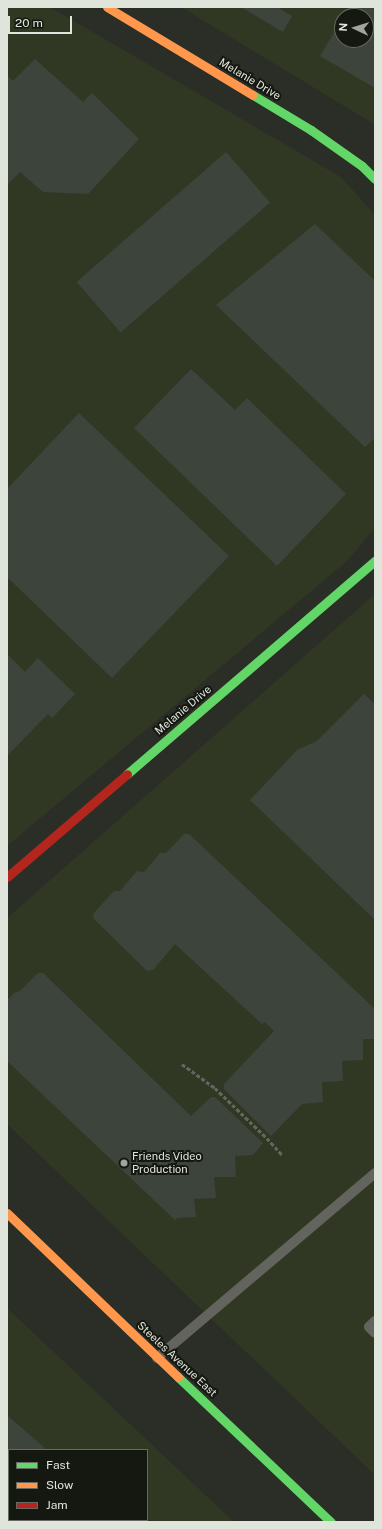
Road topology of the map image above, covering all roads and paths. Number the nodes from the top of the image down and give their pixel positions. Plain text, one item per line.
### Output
1 (108, 7) edge
2 (375, 179) edge
3 (375, 561) edge
4 (7, 877) edge
5 (182, 1064) dead end
6 (283, 1156) dead end
7 (375, 1173) edge
8 (7, 1213) edge
9 (375, 1320) edge
10 (375, 1333) edge
11 (157, 1358) junction
12 (331, 1522) edge

1 - 2 street, Melanie Drive
3 - 4 street, Melanie Drive
5 - 6 path
7 - 11 lane
8 - 11 street, Steeles Avenue East
9 - 10 lane
11 - 12 street, Steeles Avenue East

